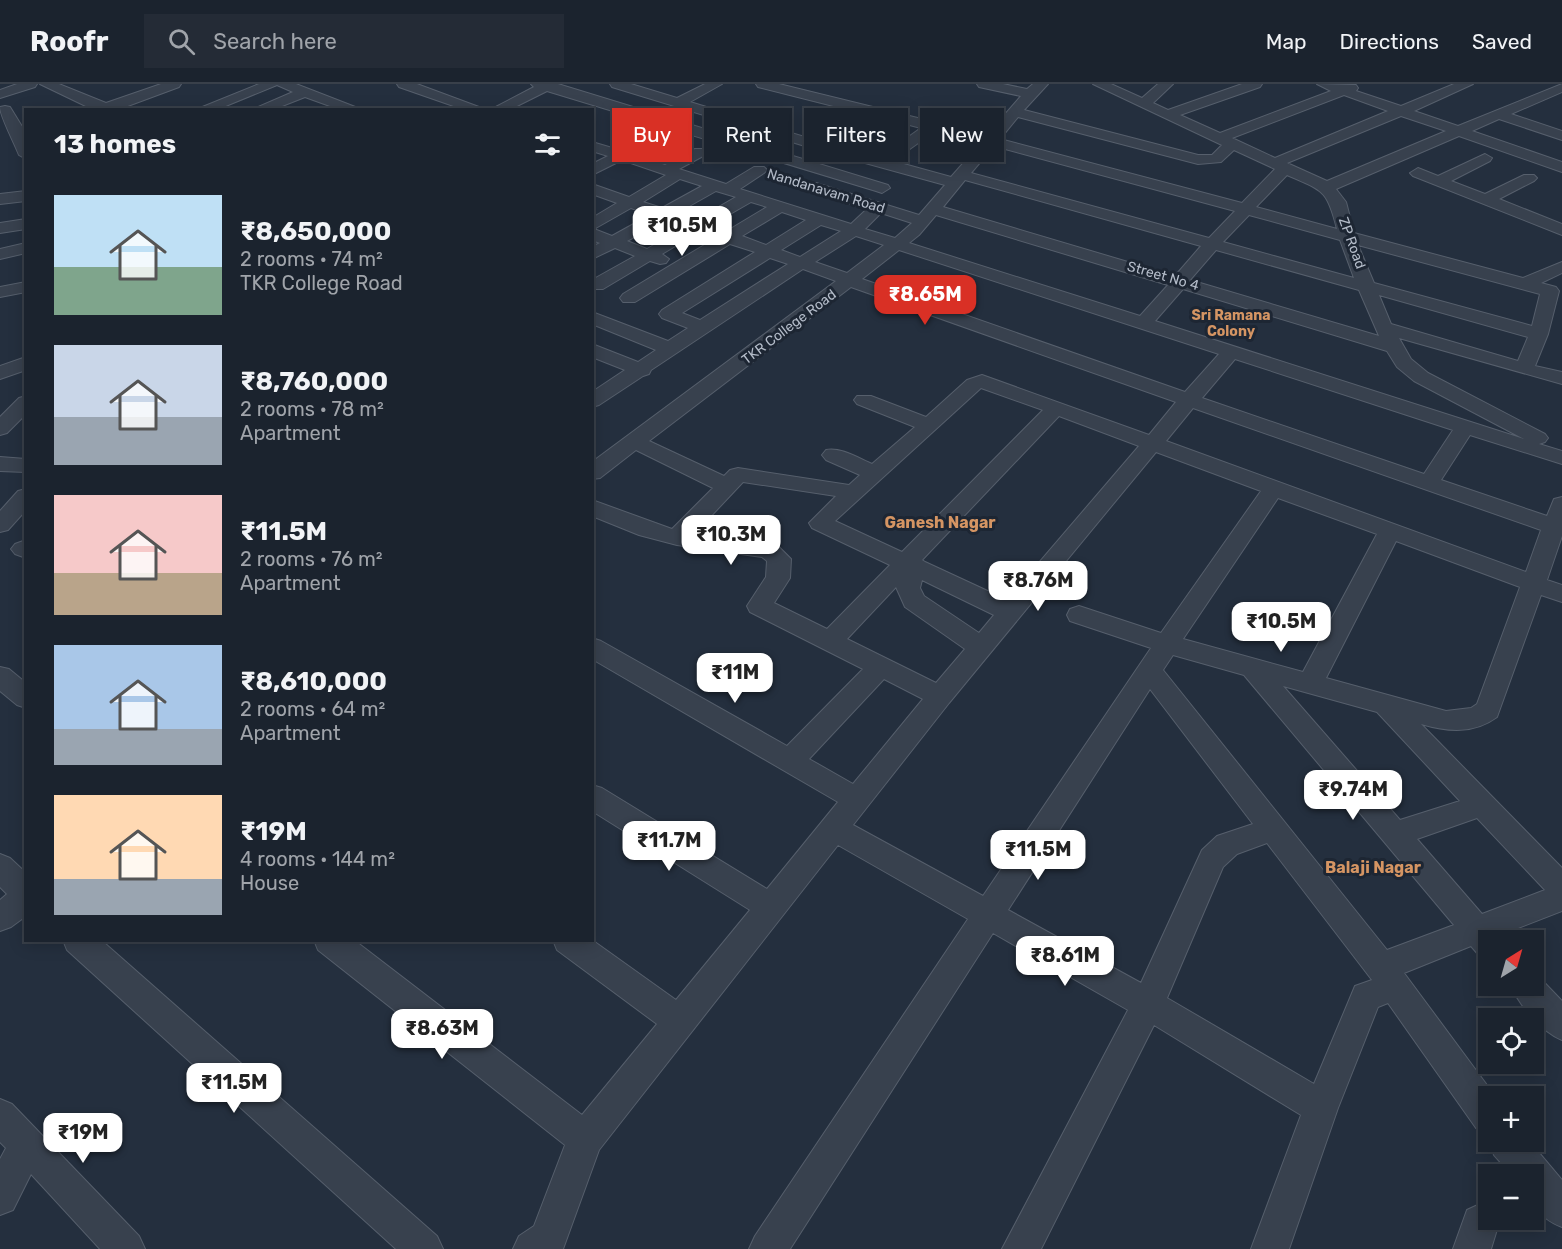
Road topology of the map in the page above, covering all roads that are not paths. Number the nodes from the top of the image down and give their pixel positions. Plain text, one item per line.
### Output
1 (30, 84) edge
2 (47, 84) edge
3 (174, 84) edge
4 (271, 84) edge
5 (283, 84) edge
6 (404, 84) edge
7 (617, 84) edge
8 (654, 84) edge
9 (715, 84) edge
10 (763, 84) edge
11 (984, 84) edge
12 (1166, 84) edge
13 (1255, 84) edge
14 (1324, 84) edge
15 (1362, 84) edge
16 (1466, 84) edge
17 (545, 85) edge
18 (1104, 85) edge
19 (784, 86) edge
20 (92, 87) dead end
21 (1562, 87) edge
22 (595, 88) dead end
23 (1035, 89) edge
24 (639, 91) junction
25 (1343, 91) junction
26 (305, 92) junction
27 (0, 94) edge
28 (71, 94) junction
29 (524, 97) junction
30 (580, 97) junction
31 (1532, 99) junction
32 (674, 101) junction
33 (340, 103) junction
34 (545, 103) dead end
35 (1552, 106) dead end
36 (104, 108) edge
37 (109, 108) edge
38 (207, 108) edge
39 (263, 108) edge
40 (330, 108) edge
41 (351, 108) edge
42 (471, 108) edge
43 (501, 108) edge
44 (615, 108) edge
45 (656, 108) edge
46 (749, 108) edge
47 (862, 108) edge
48 (702, 109) joint
49 (1145, 109) junction
50 (0, 111) edge
51 (1401, 111) junction
52 (1017, 112) junction
53 (692, 114) edge
54 (1498, 114) junction
55 (1167, 115) junction
56 (1004, 127) edge
57 (1458, 131) junction
58 (692, 132) edge
59 (22, 133) edge
60 (703, 135) edge
61 (1562, 136) edge
62 (0, 137) edge
63 (792, 138) edge
64 (797, 139) junction
65 (804, 141) edge
66 (1226, 141) junction
67 (792, 142) edge
68 (1004, 144) edge
69 (594, 147) edge
70 (692, 149) edge
71 (700, 152) junction
72 (612, 153) edge
73 (704, 153) edge
74 (1485, 158) dead end
75 (612, 160) edge
76 (641, 162) edge
77 (791, 162) edge
78 (809, 162) edge
79 (877, 162) joint
80 (974, 162) edge
81 (740, 164) dead end
82 (804, 166) junction
83 (1280, 166) junction
84 (1562, 167) edge
85 (904, 168) junction
86 (594, 170) edge
87 (672, 172) junction
88 (1418, 173) dead end
89 (1529, 178) dead end
90 (846, 179) junction
91 (959, 179) junction
92 (791, 180) dead end
93 (1439, 181) junction
94 (1327, 187) junction
95 (720, 188) junction
96 (882, 188) junction
97 (594, 190) edge
98 (826, 191) junction
99 (24, 196) edge
100 (748, 197) junction
101 (0, 199) edge
102 (1485, 200) junction
103 (629, 202) junction
104 (872, 205) junction
105 (786, 209) junction
106 (1245, 210) junction
107 (1562, 212) edge
108 (663, 214) junction
109 (928, 215) junction
110 (818, 220) junction
111 (1542, 222) junction
112 (24, 224) edge
113 (594, 224) edge
114 (699, 227) junction
115 (0, 228) edge
116 (1562, 230) edge
117 (853, 231) junction
118 (1525, 231) dead end
119 (594, 235) edge
120 (1347, 237) junction
121 (729, 238) junction
122 (614, 242) junction
123 (1212, 244) junction
124 (897, 245) junction
125 (24, 248) edge
126 (767, 250) junction
127 (594, 253) edge
128 (0, 254) edge
129 (650, 255) junction
130 (803, 262) junction
131 (681, 267) junction
132 (1562, 267) edge
133 (719, 281) junction
134 (850, 281) junction
135 (1180, 281) junction
136 (595, 284) edge
137 (1523, 285) junction
138 (24, 287) edge
139 (1369, 288) junction
140 (0, 292) edge
141 (751, 294) junction
142 (635, 300) junction
143 (668, 314) junction
144 (598, 324) edge
145 (1143, 324) junction
146 (702, 327) junction
147 (1383, 328) junction
148 (1539, 334) junction
149 (1391, 346) junction
150 (671, 350) junction
151 (1231, 352) junction
152 (596, 355) edge
153 (24, 364) edge
154 (1524, 369) junction
155 (642, 370) junction
156 (0, 373) edge
157 (1562, 378) edge
158 (594, 400) edge
159 (864, 400) dead end
160 (1189, 400) junction
161 (24, 404) edge
162 (1056, 408) junction
163 (4, 421) edge
164 (929, 425) junction
165 (1465, 427) junction
166 (635, 442) junction
167 (1152, 444) junction
168 (1562, 450) edge
169 (833, 455) dead end
170 (1562, 458) edge
171 (0, 464) edge
172 (24, 466) edge
173 (594, 472) edge
174 (874, 473) junction
175 (1428, 483) junction
176 (727, 486) junction
177 (1273, 489) junction
178 (853, 492) junction
179 (24, 498) edge
180 (594, 508) edge
181 (1558, 515) edge
182 (0, 525) edge
183 (1390, 532) junction
184 (677, 537) junction
185 (911, 564) junction
186 (1533, 584) junction
187 (1562, 594) edge
188 (1011, 612) junction
189 (1079, 615) dead end
190 (831, 640) junction
191 (1167, 644) junction
192 (981, 647) junction
193 (594, 648) edge
194 (881, 666) junction
195 (1253, 668) junction
196 (1149, 670) junction
197 (0, 676) edge
198 (1310, 684) junction
199 (24, 696) edge
200 (940, 696) junction
201 (1386, 705) junction
202 (790, 762) junction
203 (594, 797) edge
204 (856, 799) junction
205 (1483, 805) junction
206 (833, 828) junction
207 (1274, 829) junction
208 (1394, 834) junction
209 (0, 867) edge
210 (1562, 888) edge
211 (24, 894) edge
212 (1562, 897) edge
213 (24, 898) edge
214 (770, 907) junction
215 (986, 916) junction
216 (0, 917) edge
217 (1496, 930) edge
218 (1478, 932) edge
219 (1478, 939) edge
220 (80, 942) edge
221 (332, 942) edge
222 (571, 942) edge
223 (1388, 976) junction
224 (1536, 996) edge
225 (1148, 1004) junction
226 (679, 1021) junction
227 (1562, 1024) edge
228 (1478, 1102) edge
229 (1321, 1108) junction
230 (9, 1128) edge
231 (585, 1139) junction
232 (1514, 1152) edge
233 (0, 1197) edge
234 (1562, 1209) edge
235 (546, 1246) edge
236 (126, 1249) edge
237 (424, 1249) edge
238 (768, 1249) edge
239 (1021, 1249) edge
240 (1270, 1249) edge

1 - 27 street
2 - 28 street
3 - 37 street
4 - 38 street
5 - 26 street
6 - 42 street
7 - 24 street
8 - 24 street
9 - 32 street
10 - 19 street
11 - 23 street
12 - 49 street
13 - 55 street
14 - 25 street
15 - 25 street
16 - 51 street
17 - 29 street
17 - 30 street
18 - 49 street
19 - 46 street
19 - 47 street
20 - 28 street
21 - 31 street
22 - 30 street
23 - 52 street, TKR College Road
24 - 32 street
25 - 51 street
25 - 66 street
26 - 33 street
26 - 39 street
28 - 36 street
29 - 34 street
29 - 43 street
30 - 44 street
31 - 35 street
31 - 54 street
32 - 45 street
32 - 48 street
33 - 40 street
33 - 41 street
48 - 53 street
49 - 55 street
50 - 59 street
51 - 57 street
51 - 83 street
52 - 56 street, TKR College Road
52 - 66 street
54 - 57 street
54 - 61 street
55 - 66 street
57 - 84 street
57 - 94 street
58 - 60 street
59 - 62 street
63 - 64 street
64 - 65 street
64 - 67 street
66 - 83 street
68 - 106 street
69 - 72 street
70 - 71 street
71 - 73 street
71 - 87 street
74 - 93 street
75 - 86 street
76 - 87 street
77 - 82 street
78 - 82 street
79 - 85 street
79 - 90 street
80 - 91 street, TKR College Road
81 - 95 street, Nandanavam Road
82 - 90 street
83 - 94 street
83 - 106 street
85 - 91 street
85 - 96 street
87 - 95 street
87 - 103 street
88 - 93 street
89 - 102 street
90 - 96 street
90 - 98 street
91 - 109 street, TKR College Road
91 - 123 street
92 - 98 street, Nandanavam Road
93 - 102 street
94 - 120 street, ZP Road
95 - 100 street
95 - 108 street
96 - 104 street
97 - 103 street
98 - 104 street, Nandanavam Road
98 - 105 street
99 - 101 street
100 - 105 street
100 - 114 street
102 - 111 street
103 - 108 street
103 - 113 street
104 - 109 street, Nandanavam Road
104 - 117 street
105 - 110 street
105 - 121 street
106 - 120 street
106 - 123 street
107 - 111 street
108 - 114 street
108 - 122 street
109 - 124 street, TKR College Road
109 - 135 street, Street No 4
110 - 117 street
110 - 126 street
111 - 116 street
111 - 118 street
112 - 115 street
114 - 121 street
114 - 129 street
117 - 124 street
117 - 130 street
119 - 122 street
120 - 137 street
120 - 139 street, ZP Road
121 - 126 street
121 - 131 street
122 - 127 street
122 - 129 street
123 - 135 street
123 - 139 street
124 - 134 street, TKR College Road
124 - 145 street
125 - 128 street
126 - 130 street
126 - 133 street
129 - 131 street
129 - 136 street
130 - 134 street
130 - 141 street
131 - 133 street
131 - 142 street
132 - 137 street
133 - 141 street
133 - 143 street
134 - 160 street
134 - 166 street, TKR College Road
135 - 145 street
135 - 149 street, Street No 4
136 - 142 street
137 - 148 street
138 - 140 street
139 - 147 street, ZP Road
139 - 148 street
141 - 146 street
142 - 143 street
142 - 144 street
143 - 146 street
144 - 150 street
145 - 151 street
146 - 150 street
147 - 149 street, ZP Road
147 - 154 street
148 - 154 street
149 - 168 street, ZP Road
150 - 155 street
151 - 160 street
151 - 165 street
152 - 155 street
153 - 156 street
154 - 157 street
155 - 158 street
159 - 164 street
160 - 167 street
160 - 175 street
161 - 163 street
162 - 164 street
162 - 167 street
162 - 185 street
164 - 174 street
165 - 170 street
165 - 175 street
166 - 173 street, TKR College Road
166 - 176 street
167 - 177 street
167 - 188 street
169 - 174 street
171 - 172 street
174 - 178 street
175 - 181 street
176 - 178 street
176 - 184 street
177 - 183 street
177 - 191 street
178 - 185 street
179 - 182 street
180 - 184 street
181 - 186 street
183 - 186 street
183 - 198 street
184 - 190 street
185 - 188 street
185 - 190 street
185 - 192 street
186 - 187 street
186 - 201 street
188 - 192 street
189 - 191 street
190 - 194 street
191 - 195 street
191 - 196 street
192 - 200 street
193 - 202 street
194 - 200 street
194 - 202 street
195 - 198 street
195 - 208 street
196 - 207 street
196 - 215 street
197 - 199 street
198 - 201 street
200 - 204 street
201 - 205 street
202 - 204 street
203 - 214 street
204 - 206 street
205 - 208 street
205 - 210 street
206 - 214 street
206 - 215 street
207 - 223 street
207 - 225 street
208 - 218 street
209 - 211 street
212 - 217 street
213 - 216 street
214 - 226 street
215 - 225 street
215 - 238 street
219 - 223 street
220 - 237 street
221 - 231 street
222 - 226 street
223 - 228 street
223 - 229 street
224 - 227 street
225 - 229 street
225 - 239 street
226 - 231 street
229 - 240 street
230 - 233 street
230 - 236 street
231 - 235 street
232 - 234 street

